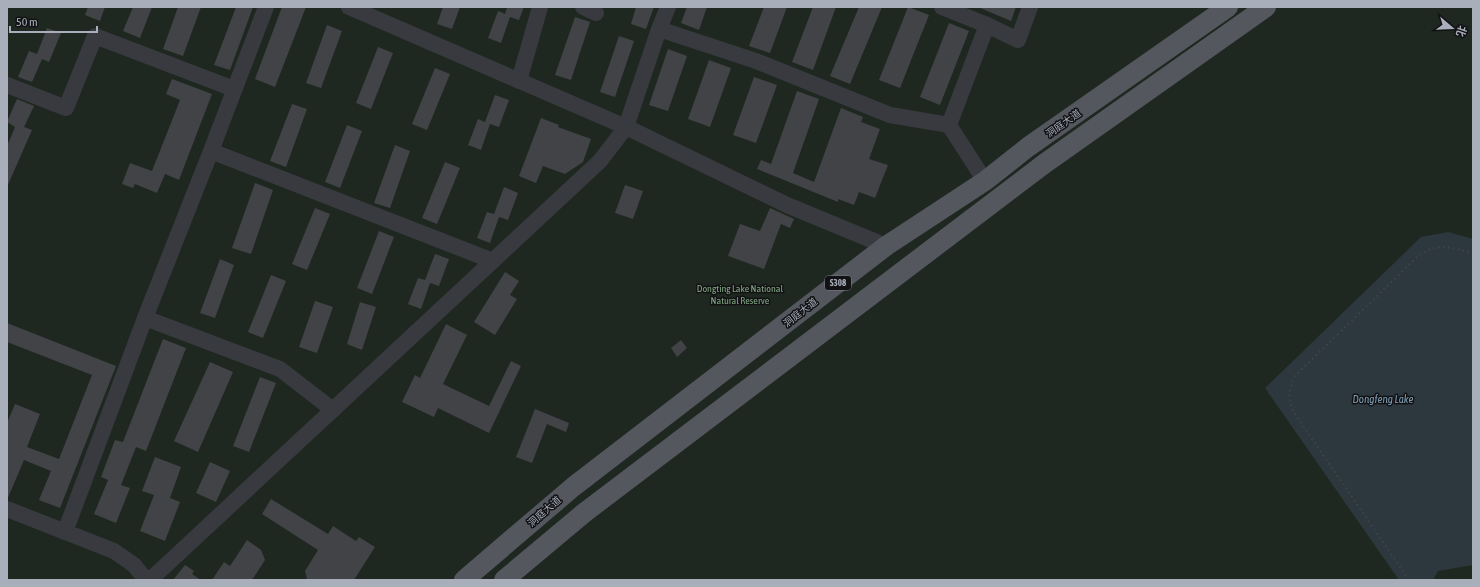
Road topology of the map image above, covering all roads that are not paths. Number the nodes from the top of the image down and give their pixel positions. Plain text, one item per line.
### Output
1 (266, 7) edge
2 (349, 7) edge
3 (540, 7) edge
4 (668, 7) edge
5 (942, 7) edge
6 (1030, 7) edge
7 (1228, 7) edge
8 (1266, 7) edge
9 (987, 25) junction
10 (659, 29) junction
11 (519, 82) junction
12 (7, 85) edge
13 (234, 89) junction
14 (948, 125) junction
15 (626, 127) junction
16 (211, 150) junction
17 (985, 181) junction
18 (886, 246) junction
19 (493, 261) junction
20 (145, 318) junction
21 (333, 410) junction
22 (7, 509) edge
23 (65, 532) junction
24 (146, 580) edge
25 (150, 580) edge
26 (464, 580) edge
27 (504, 580) edge

1 - 13 street
2 - 11 street
3 - 11 street
4 - 10 street
5 - 9 street
6 - 9 street
7 - 17 main road, 洞庭大道 / S308
8 - 27 main road
9 - 14 street
10 - 14 street
10 - 15 street
11 - 15 street
12 - 13 street
13 - 16 street
14 - 17 street
15 - 18 street
15 - 19 street
16 - 19 street
16 - 20 street
17 - 18 main road, 洞庭大道 / S308
18 - 26 main road, 洞庭大道 / S308
19 - 21 street
20 - 21 street
20 - 23 street
21 - 25 street
22 - 23 street
23 - 24 street

